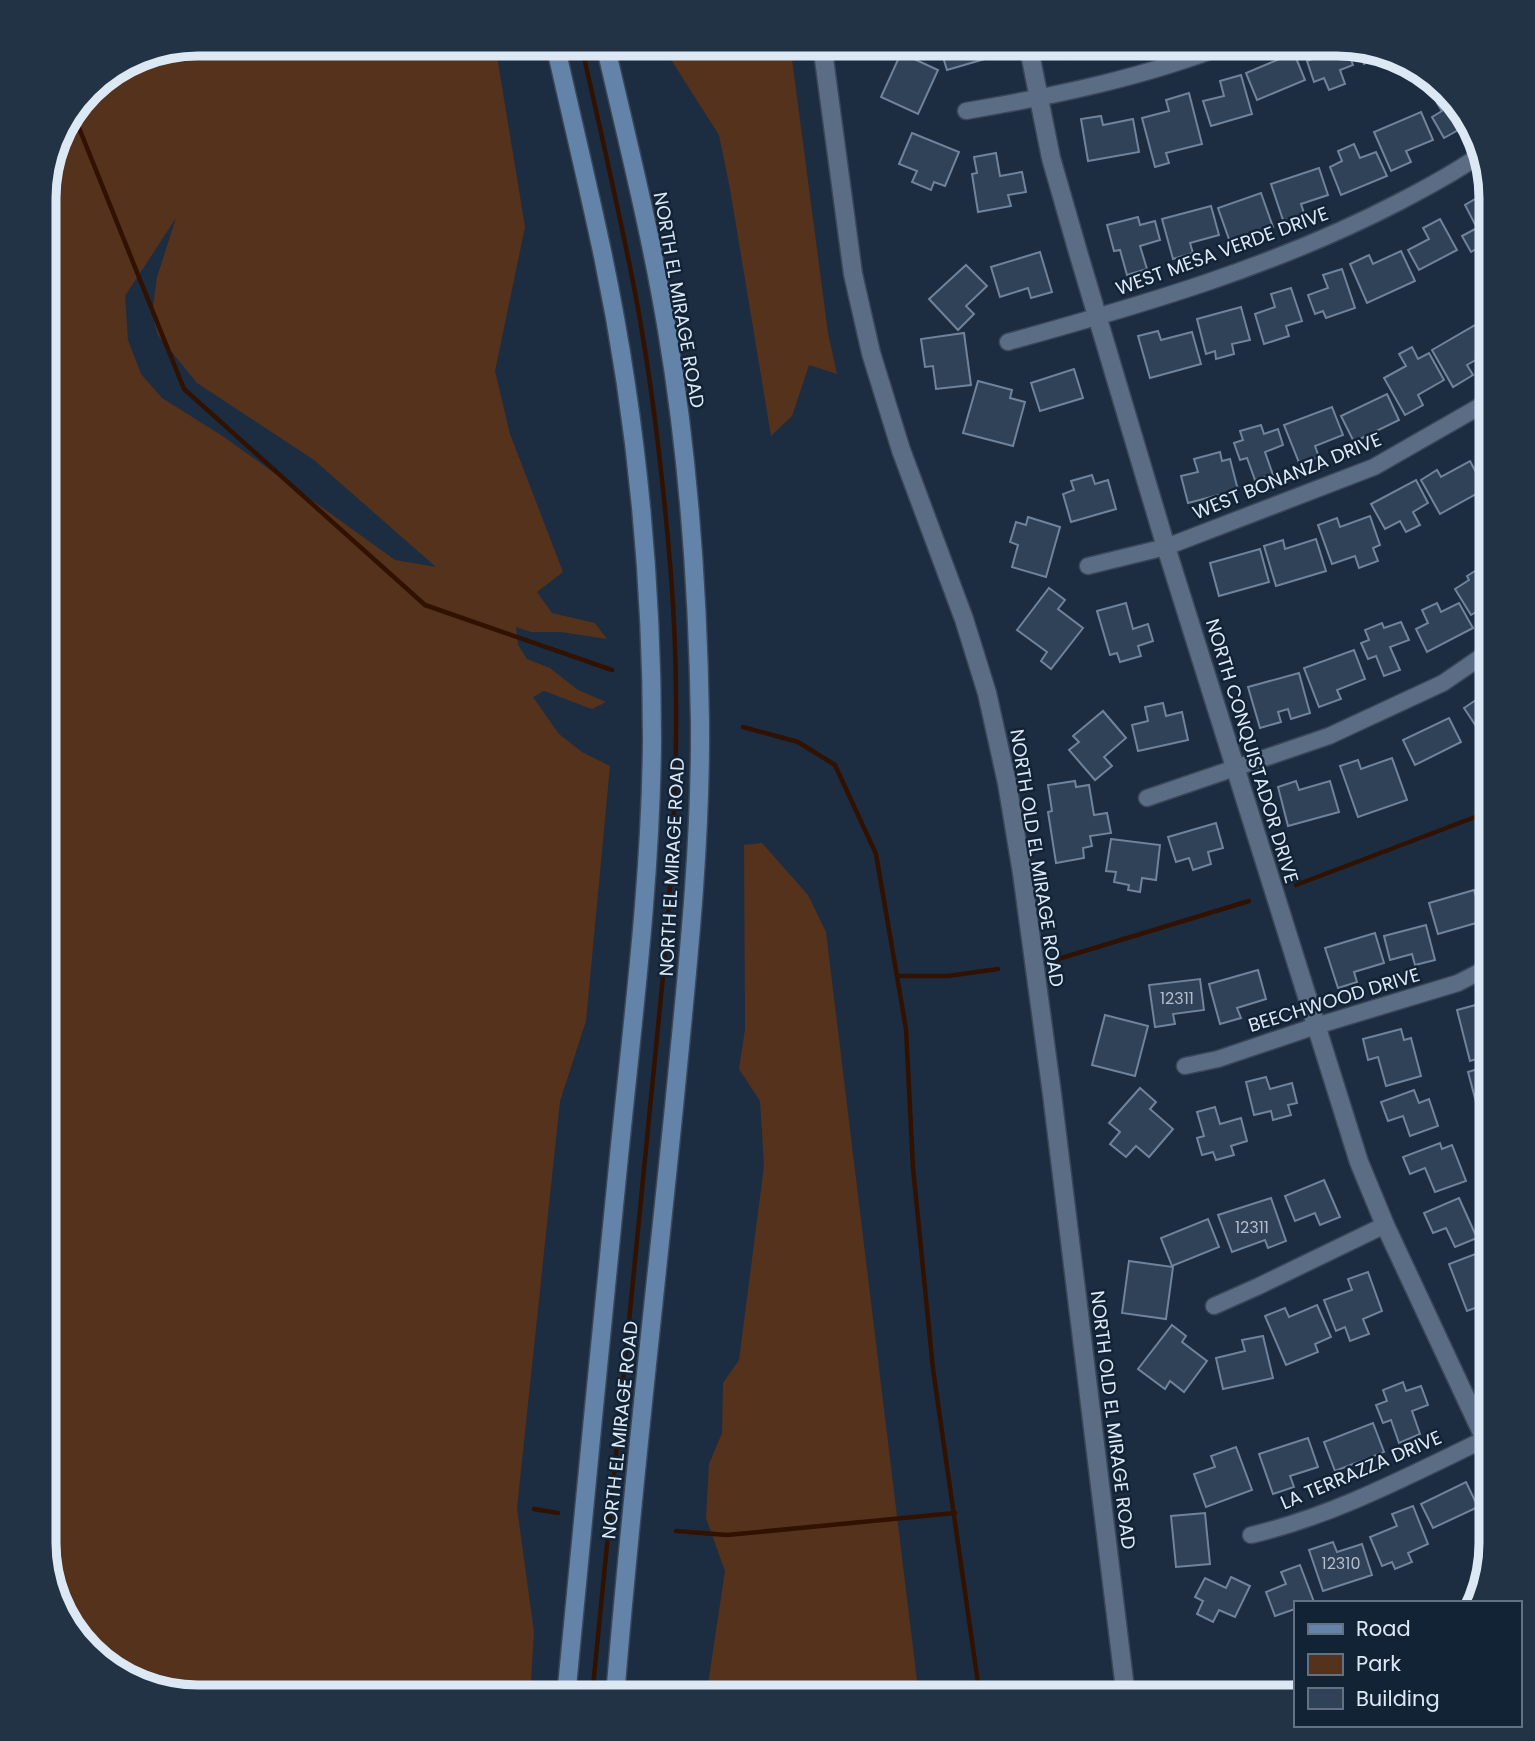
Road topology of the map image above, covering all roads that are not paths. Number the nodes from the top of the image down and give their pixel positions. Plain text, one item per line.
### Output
1 (558, 56) edge
2 (608, 56) edge
3 (824, 56) edge
4 (1030, 56) edge
5 (1200, 56) edge
6 (1038, 99) junction
7 (966, 111) dead end
8 (1473, 160) edge
9 (1098, 317) junction
10 (1008, 342) dead end
11 (1479, 407) edge
12 (1166, 547) junction
13 (1088, 566) dead end
14 (1479, 658) edge
15 (1237, 766) junction
16 (1147, 798) dead end
17 (1479, 973) edge
18 (1316, 1026) junction
19 (1185, 1066) dead end
20 (1385, 1226) junction
21 (1214, 1306) dead end
22 (1479, 1427) edge
23 (1479, 1450) edge
24 (1251, 1535) dead end
25 (567, 1685) edge
26 (616, 1685) edge
27 (1125, 1685) edge

1 - 25 main road, NORTH EL MIRAGE ROAD
2 - 26 main road, NORTH EL MIRAGE ROAD
3 - 27 street, NORTH OLD EL MIRAGE ROAD
4 - 6 street, NORTH CONQUISTADOR DRIVE
5 - 6 street
6 - 7 street
6 - 9 street, NORTH CONQUISTADOR DRIVE
8 - 9 street, WEST MESA VERDE DRIVE
9 - 10 street, WEST MESA VERDE DRIVE
9 - 12 street, NORTH CONQUISTADOR DRIVE
11 - 12 street, WEST BONANZA DRIVE
12 - 13 street, WEST BONANZA DRIVE
12 - 15 street, NORTH CONQUISTADOR DRIVE
14 - 15 street
15 - 16 street
15 - 18 street, NORTH CONQUISTADOR DRIVE
17 - 18 street, BEECHWOOD DRIVE
18 - 19 street, BEECHWOOD DRIVE
18 - 20 street, NORTH CONQUISTADOR DRIVE
20 - 21 street
20 - 22 street, NORTH CONQUISTADOR DRIVE
23 - 24 street, LA TERRAZZA DRIVE

